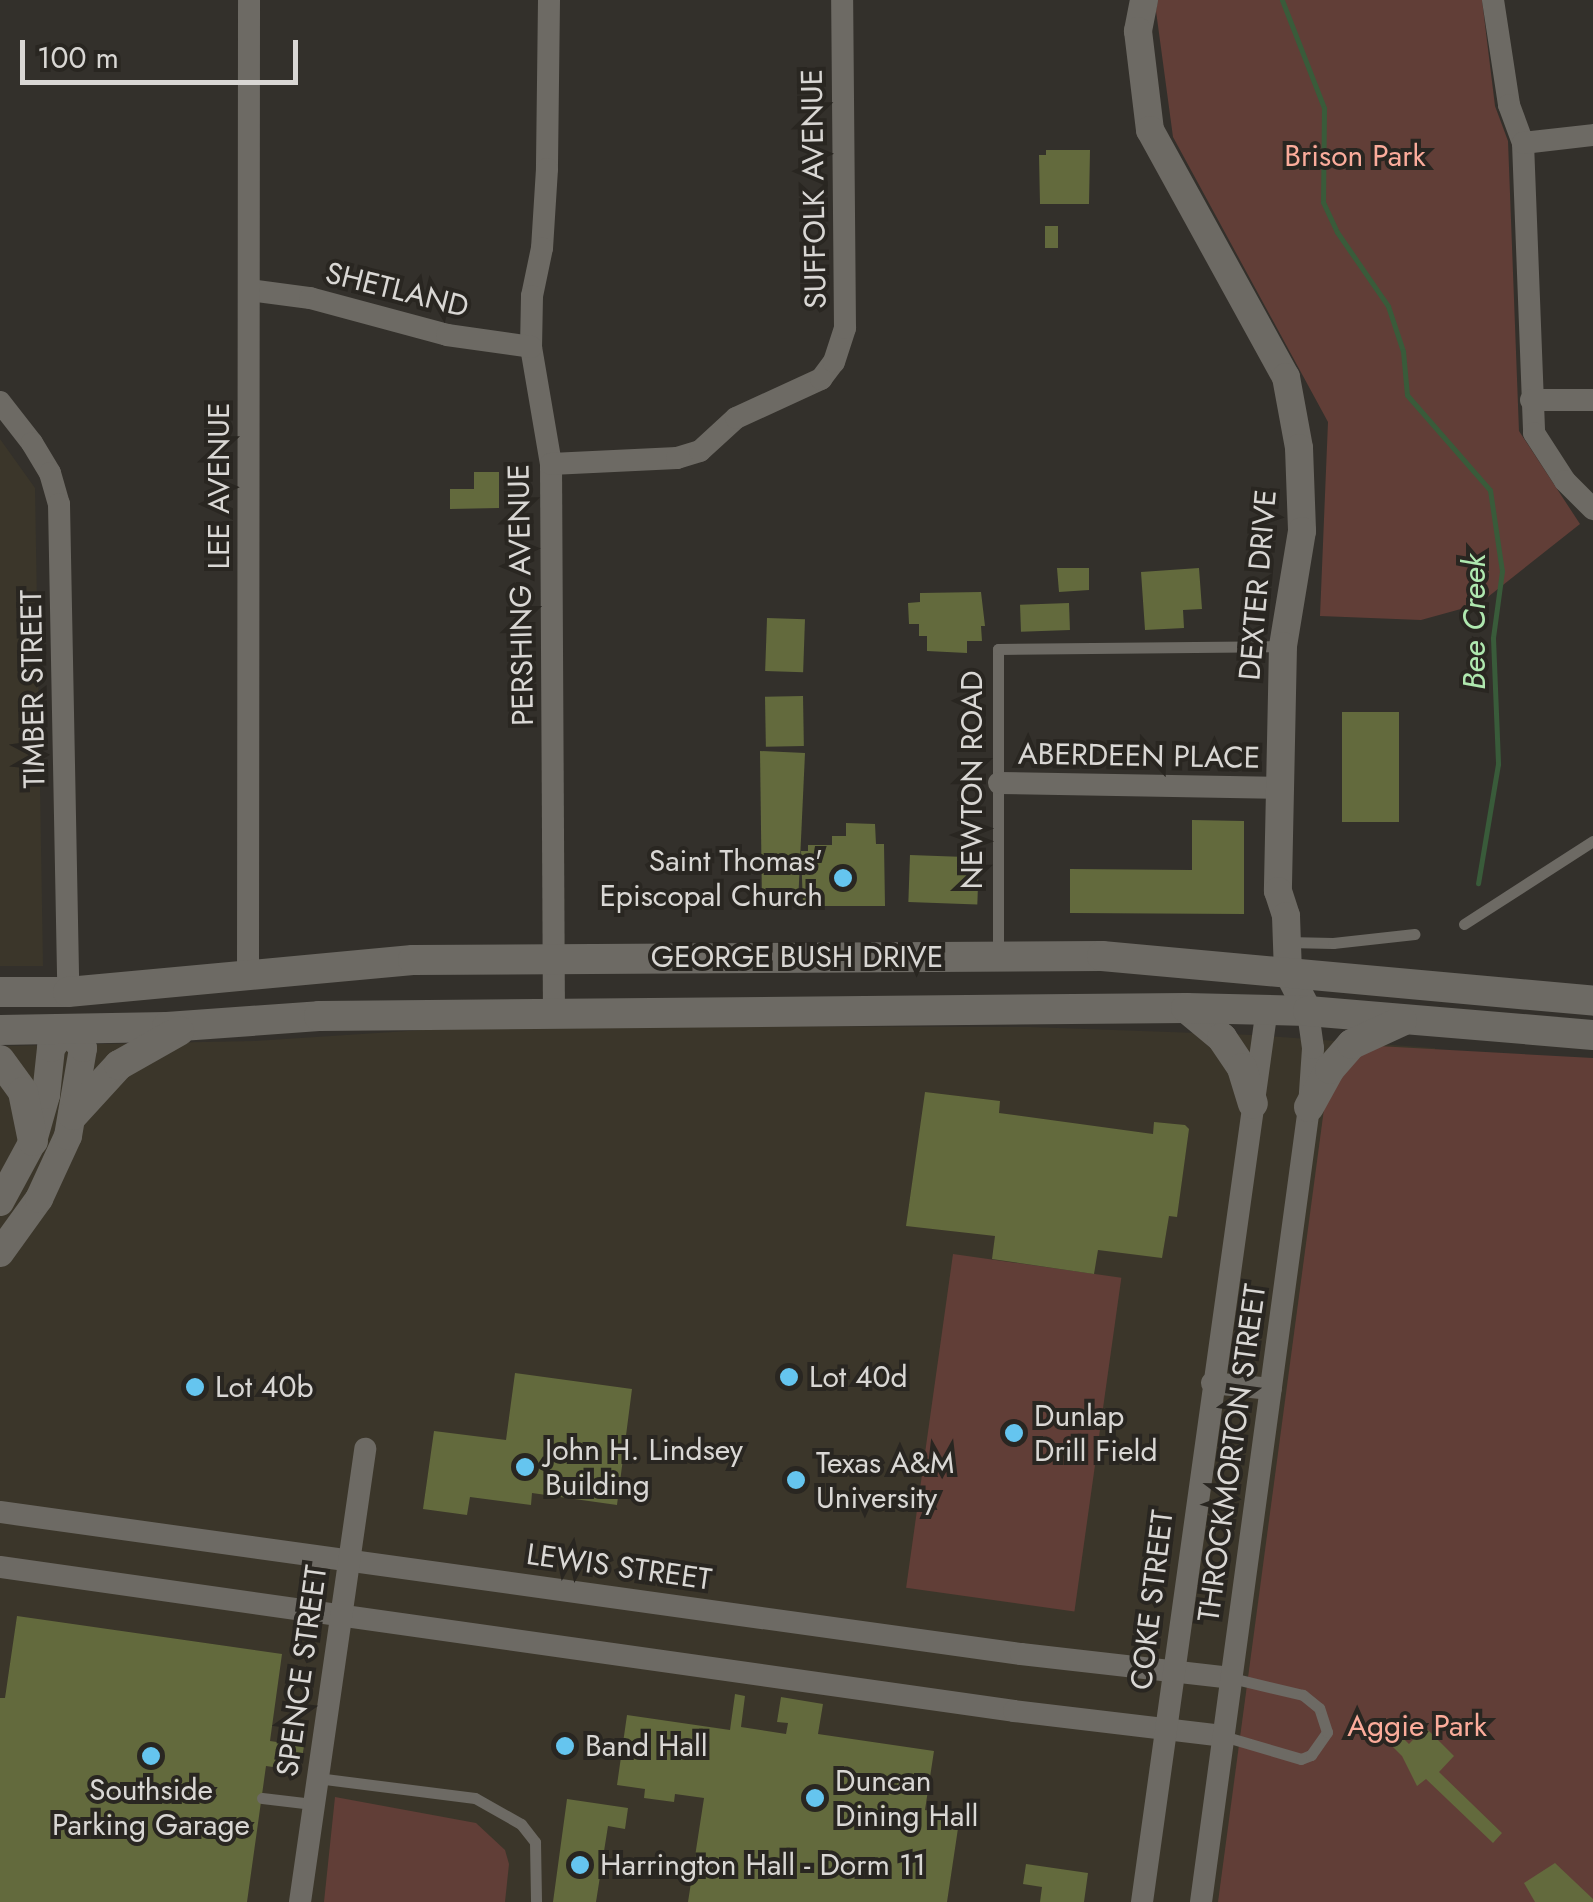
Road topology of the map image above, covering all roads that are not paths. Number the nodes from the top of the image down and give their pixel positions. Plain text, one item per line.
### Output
1 (249, 0) edge
2 (548, 0) edge
3 (842, 0) edge
4 (1144, 0) edge
5 (1493, 0) edge
6 (1593, 135) edge
7 (1523, 143) junction
8 (249, 290) junction
9 (531, 347) junction
10 (1531, 400) junction
11 (1593, 400) edge
12 (0, 402) edge
13 (551, 464) junction
14 (1593, 509) edge
15 (1283, 646) junction
16 (1000, 783) junction
17 (1276, 788) junction
18 (1593, 841) edge
19 (1464, 924) dead end
20 (1415, 934) dead end
21 (998, 956) junction
22 (1287, 957) junction
23 (555, 958) junction
24 (248, 973) junction
25 (0, 992) edge
26 (68, 992) junction
27 (1593, 1002) edge
28 (1186, 1008) junction
29 (1267, 1008) junction
30 (1308, 1011) junction
31 (554, 1012) junction
32 (1404, 1020) junction
33 (190, 1026) junction
34 (66, 1028) junction
35 (0, 1030) edge
36 (1593, 1035) edge
37 (0, 1060) edge
38 (1253, 1104) junction
39 (1310, 1107) junction
40 (74, 1114) junction
41 (33, 1140) junction
42 (0, 1202) edge
43 (0, 1253) edge
44 (1212, 1382) junction
45 (1271, 1389) junction
46 (364, 1449) dead end
47 (0, 1512) edge
48 (348, 1559) junction
49 (0, 1567) edge
50 (340, 1615) junction
51 (1172, 1670) junction
52 (1231, 1678) junction
53 (1166, 1728) junction
54 (1223, 1736) junction
55 (317, 1778) junction
56 (262, 1798) dead end
57 (313, 1804) junction
58 (300, 1902) edge
59 (536, 1902) edge
60 (1142, 1902) edge
61 (1201, 1902) edge

1 - 8 street, LEE AVENUE
2 - 9 street, PERSHING AVENUE
3 - 13 street, SUFFOLK AVENUE
4 - 15 street, DEXTER DRIVE
5 - 7 street
6 - 7 street
7 - 10 street
8 - 9 street, SHETLAND
8 - 24 street, LEE AVENUE
9 - 13 street, PERSHING AVENUE
10 - 11 street
10 - 14 street
12 - 26 street, TIMBER STREET
13 - 23 street, PERSHING AVENUE
15 - 16 lane, NEWTON ROAD
15 - 17 street, DEXTER DRIVE
16 - 17 street, ABERDEEN PLACE
16 - 21 lane, NEWTON ROAD
17 - 22 street, DEXTER DRIVE
18 - 19 lane
20 - 22 lane
21 - 22 main road, GEORGE BUSH DRIVE
21 - 23 main road, GEORGE BUSH DRIVE
22 - 27 main road, GEORGE BUSH DRIVE
22 - 29 street
22 - 30 street, DEXTER DRIVE
23 - 24 main road, GEORGE BUSH DRIVE
23 - 31 street, PERSHING AVENUE
24 - 26 main road, GEORGE BUSH DRIVE
25 - 26 main road, GEORGE BUSH DRIVE
26 - 34 street
28 - 29 main road, GEORGE BUSH DRIVE
28 - 31 main road, GEORGE BUSH DRIVE
28 - 38 main road
29 - 30 main road, GEORGE BUSH DRIVE
29 - 38 street, COKE STREET
30 - 32 main road, GEORGE BUSH DRIVE
30 - 39 street, THROCKMORTON STREET
31 - 33 main road, GEORGE BUSH DRIVE
32 - 36 main road, GEORGE BUSH DRIVE
32 - 39 main road
33 - 34 main road, GEORGE BUSH DRIVE
33 - 40 main road
34 - 35 main road, GEORGE BUSH DRIVE
34 - 40 street
34 - 41 street
37 - 41 main road
38 - 44 street, COKE STREET
39 - 45 street, THROCKMORTON STREET
40 - 43 street
41 - 42 street
44 - 45 street
44 - 51 street, COKE STREET
45 - 52 street, THROCKMORTON STREET
46 - 48 street, SPENCE STREET
47 - 48 street, LEWIS STREET
48 - 50 street, SPENCE STREET
48 - 51 street, LEWIS STREET
49 - 50 street
50 - 53 street
50 - 55 street, SPENCE STREET
51 - 52 street, LEWIS STREET
51 - 53 street, COKE STREET
52 - 54 street, THROCKMORTON STREET
52 - 54 lane
53 - 54 street
53 - 60 street, COKE STREET
54 - 61 street, THROCKMORTON STREET
55 - 57 street, SPENCE STREET
55 - 59 lane
56 - 57 lane
57 - 58 street, SPENCE STREET

